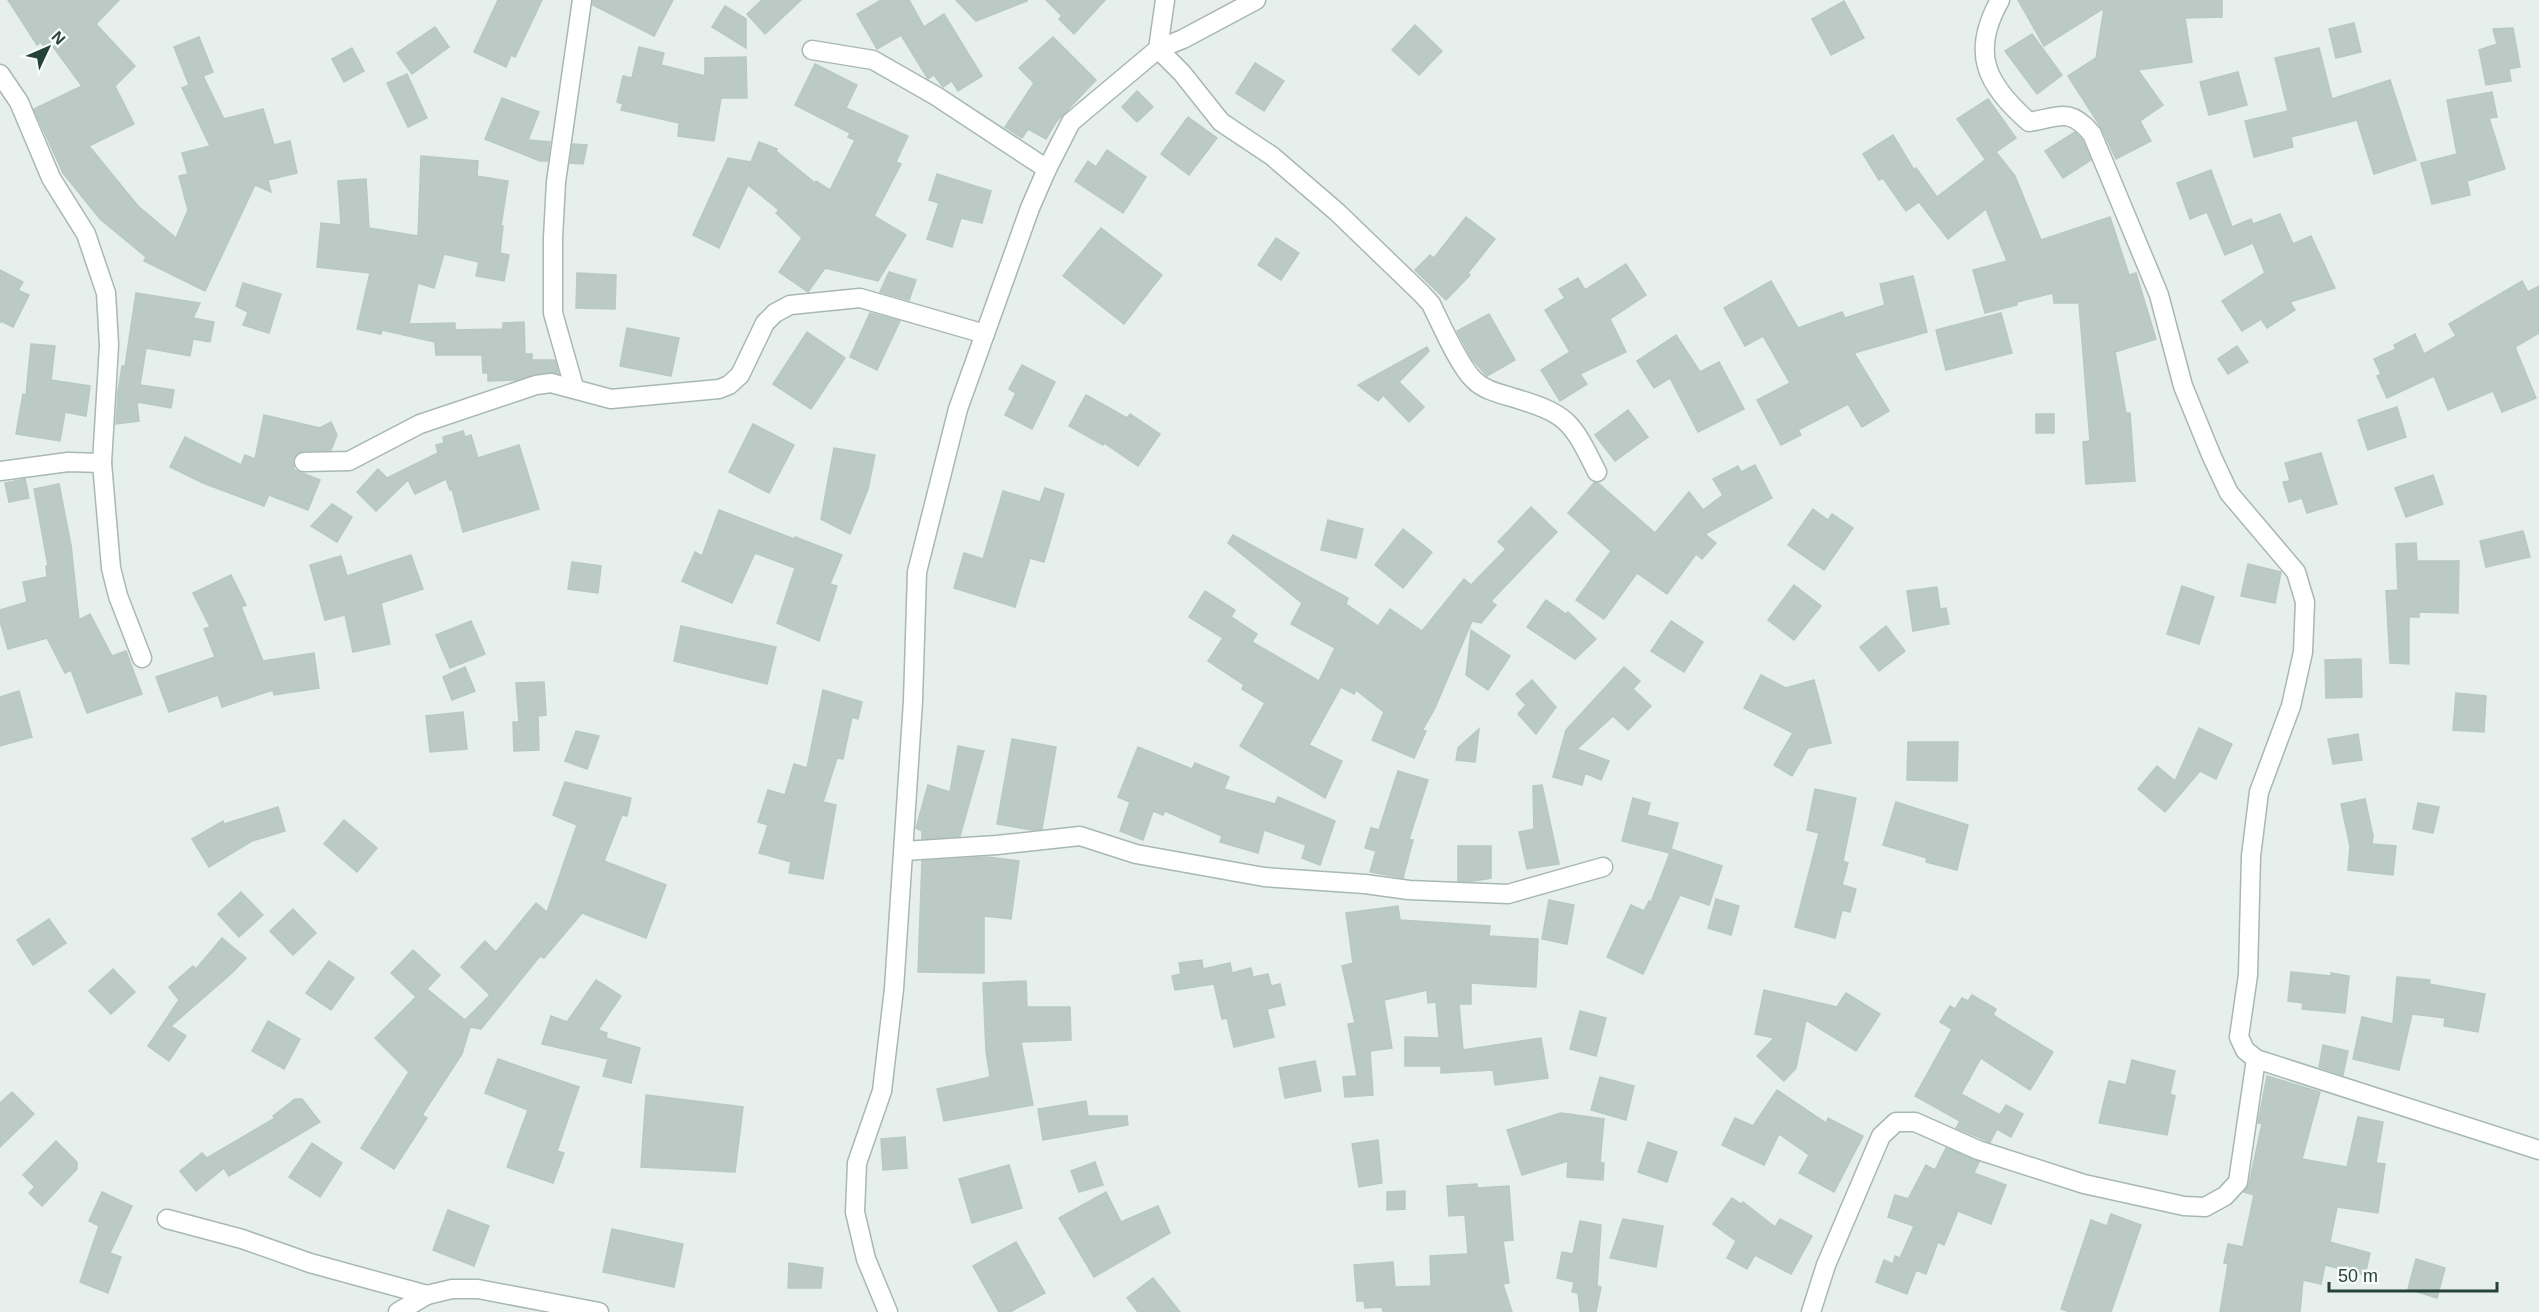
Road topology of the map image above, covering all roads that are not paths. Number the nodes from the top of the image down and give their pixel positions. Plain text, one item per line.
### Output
1 (582, 0) edge
2 (1164, 0) edge
3 (1256, 0) edge
4 (2000, 0) edge
5 (1158, 49) junction
6 (812, 50) dead end
7 (0, 74) edge
8 (1047, 169) junction
9 (985, 334) junction
10 (574, 387) junction
11 (304, 462) dead end
12 (102, 463) junction
13 (0, 471) edge
14 (1597, 472) dead end
15 (142, 658) dead end
16 (904, 851) junction
17 (1603, 867) dead end
18 (2256, 1059) junction
19 (2539, 1150) edge
20 (167, 1219) dead end
21 (427, 1295) junction
22 (398, 1312) edge
23 (599, 1312) edge
24 (888, 1312) edge
25 (1811, 1312) edge

1 - 10 street
2 - 5 street
3 - 5 street
4 - 18 street
5 - 8 street
5 - 14 street
6 - 8 street
7 - 12 street
8 - 9 street
9 - 10 street
9 - 16 street
10 - 11 street
12 - 13 street
12 - 15 street
16 - 17 street
16 - 24 street
18 - 19 street
18 - 25 street
20 - 21 street
21 - 22 street
21 - 23 street

